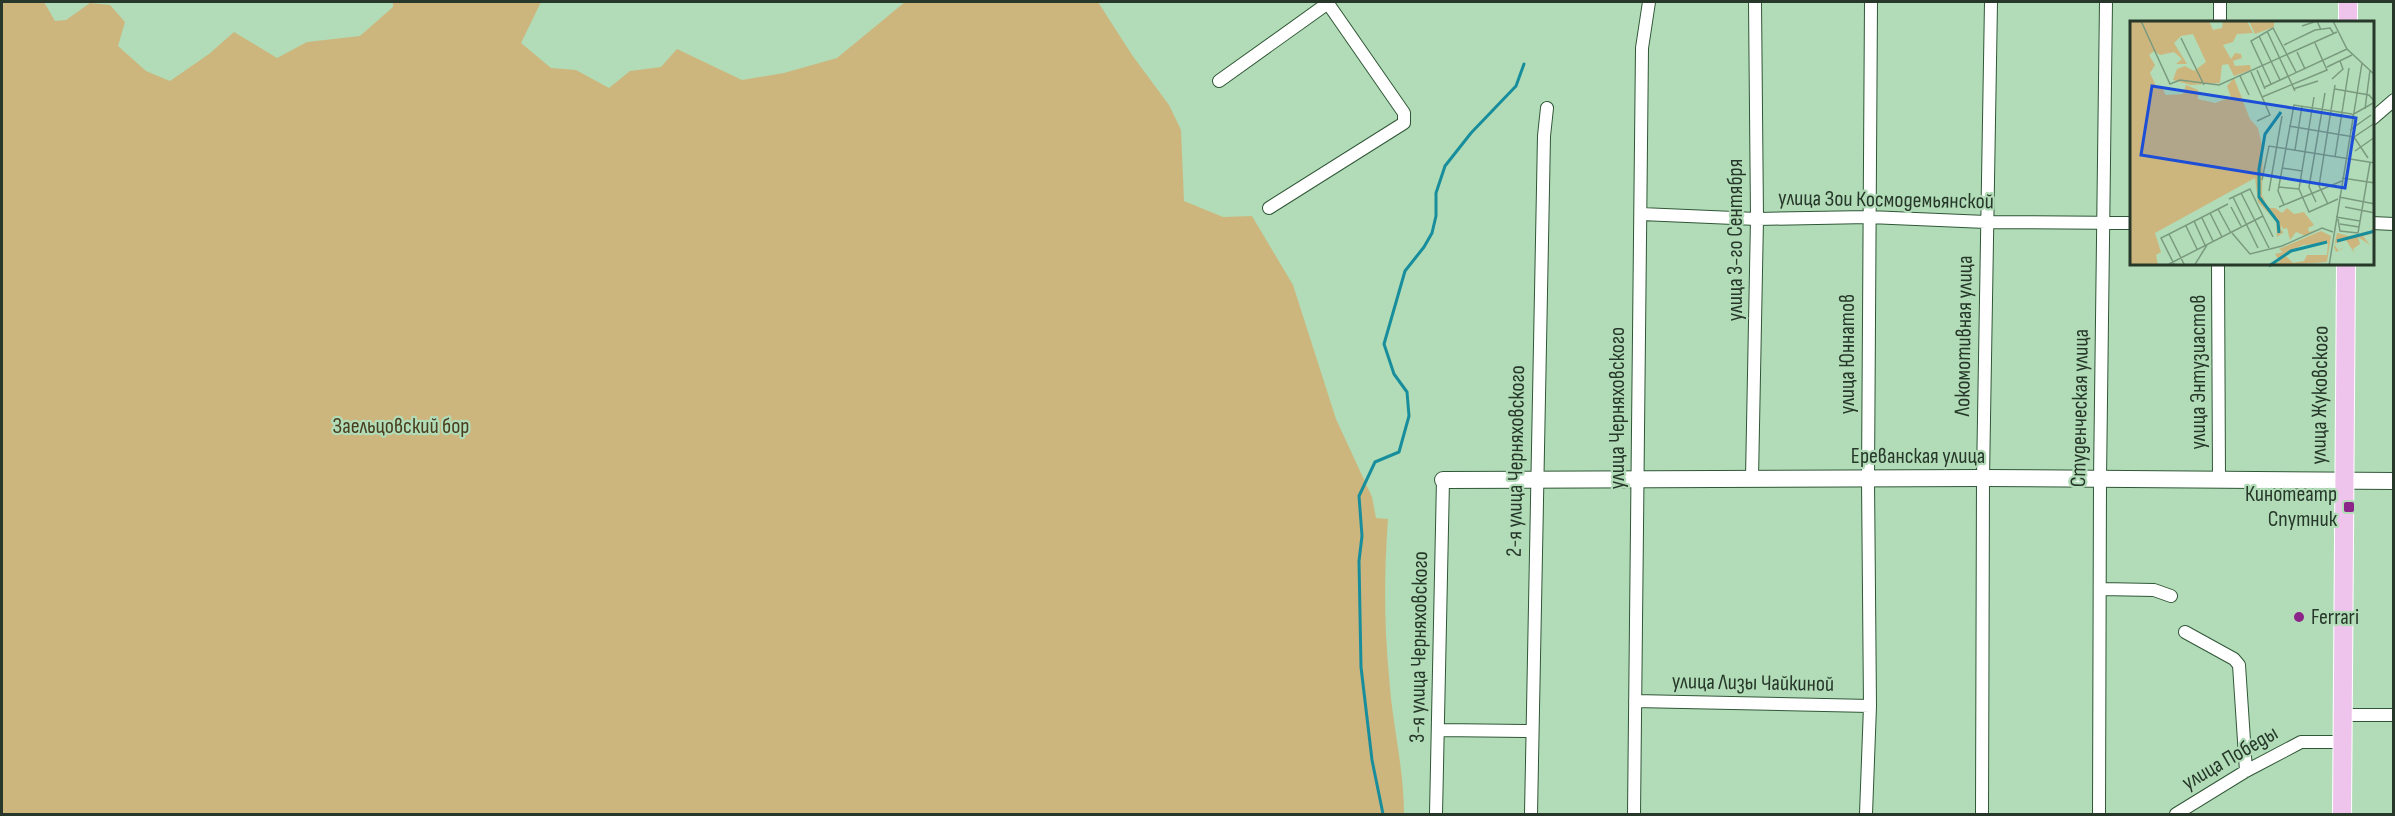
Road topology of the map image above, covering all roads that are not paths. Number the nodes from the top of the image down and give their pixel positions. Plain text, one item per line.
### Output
1 (1327, 2) edge
2 (1649, 2) edge
3 (1755, 2) edge
4 (1871, 2) edge
5 (1991, 2) edge
6 (2106, 2) edge
7 (2220, 2) edge
8 (2348, 2) edge
9 (2220, 21) edge
10 (2348, 21) edge
11 (1219, 81) dead end
12 (2394, 100) edge
13 (1547, 108) dead end
14 (2374, 118) edge
15 (1269, 208) dead end
16 (1641, 214) junction
17 (1869, 217) junction
18 (1757, 219) junction
19 (1986, 222) junction
20 (2104, 223) junction
21 (2130, 223) edge
22 (2374, 223) edge
23 (2394, 224) edge
24 (2218, 266) edge
25 (2346, 266) edge
26 (1983, 477) junction
27 (1752, 478) junction
28 (1536, 479) junction
29 (1638, 479) junction
30 (1868, 479) junction
31 (2100, 479) junction
32 (1443, 480) joint
33 (2343, 480) junction
34 (2219, 481) junction
35 (2394, 481) edge
36 (2101, 589) junction
37 (2171, 596) dead end
38 (2185, 632) dead end
39 (1635, 700) junction
40 (1870, 706) junction
41 (2341, 715) junction
42 (2394, 715) edge
43 (1439, 730) junction
44 (1532, 731) junction
45 (2343, 742) junction
46 (2246, 771) junction
47 (1436, 814) edge
48 (1531, 814) edge
49 (1634, 814) edge
50 (1866, 814) edge
51 (1982, 814) edge
52 (2099, 814) edge
53 (2176, 814) edge
54 (2342, 814) edge

1 - 11 street
1 - 15 street
2 - 16 street, улица Черняховского
3 - 18 street, улица 3-го Сентября
4 - 17 street, улица Юннатов
5 - 19 street, Локомотивная улица
6 - 20 street, Студенческая улица
7 - 9 street
8 - 10 main road
12 - 14 street
13 - 28 street, 2-я улица Черняховского
16 - 18 street, улица Зои Космодемьянской
16 - 29 street, улица Черняховского
17 - 18 street, улица Зои Космодемьянской
17 - 19 street, улица Зои Космодемьянской
17 - 30 street, улица Юннатов
18 - 27 street, улица 3-го Сентября
19 - 20 street, улица Зои Космодемьянской
19 - 26 street, Локомотивная улица
20 - 21 street, улица Зои Космодемьянской
20 - 31 street, Студенческая улица
22 - 23 street
24 - 34 street, улица Энтузиастов
25 - 33 main road, улица Жуковского
26 - 30 street, Ереванская улица
26 - 31 street, Ереванская улица
26 - 51 street, Локомотивная улица
27 - 29 street, Ереванская улица
27 - 30 street, Ереванская улица
28 - 29 street, Ереванская улица
28 - 32 street, Ереванская улица
28 - 44 street, 2-я улица Черняховского
29 - 39 street, улица Черняховского
30 - 40 street, улица Юннатов
31 - 34 street, Ереванская улица
31 - 36 street, Студенческая улица
32 - 43 street, 3-я улица Черняховского
33 - 34 street, Ереванская улица
33 - 35 street, Ереванская улица
33 - 41 main road, улица Жуковского
36 - 37 street
36 - 52 street, Студенческая улица
38 - 46 street
39 - 40 street, улица Лизы Чайкиной
39 - 49 street, улица Черняховского
40 - 50 street, улица Юннатов
41 - 42 street
41 - 45 main road, улица Жуковского
43 - 44 street
43 - 47 street, 3-я улица Черняховского
44 - 48 street, 2-я улица Черняховского
45 - 46 street, улица Победы
45 - 54 main road, улица Жуковского
46 - 53 street, улица Победы

